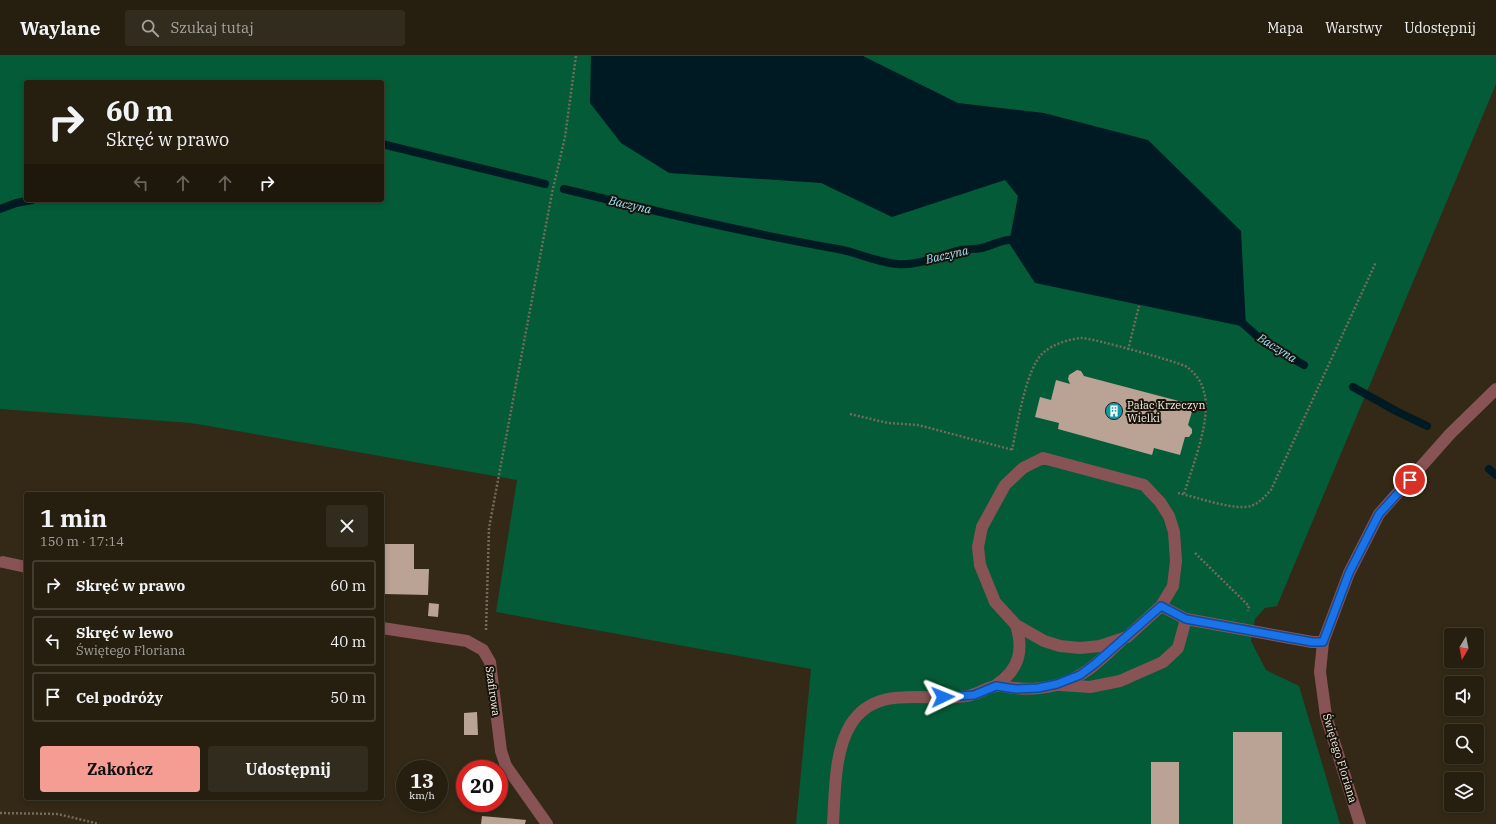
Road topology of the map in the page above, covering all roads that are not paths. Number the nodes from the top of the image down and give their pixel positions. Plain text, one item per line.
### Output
1 (1496, 389) edge
2 (3, 562) dead end
3 (24, 567) edge
4 (1161, 606) junction
5 (1186, 619) junction
6 (1016, 625) junction
7 (384, 628) edge
8 (1127, 637) junction
9 (1323, 642) junction
10 (1057, 684) junction
11 (996, 686) junction
12 (547, 824) edge
13 (832, 824) edge
14 (1360, 824) edge

1 - 9 street, Świętego Floriana
2 - 3 street
4 - 5 street
4 - 6 street
4 - 8 street
5 - 9 street
5 - 10 street
6 - 8 street
6 - 11 street
7 - 12 street, Szafirowa
8 - 10 street
9 - 14 street, Świętego Floriana
10 - 11 street
11 - 13 street

